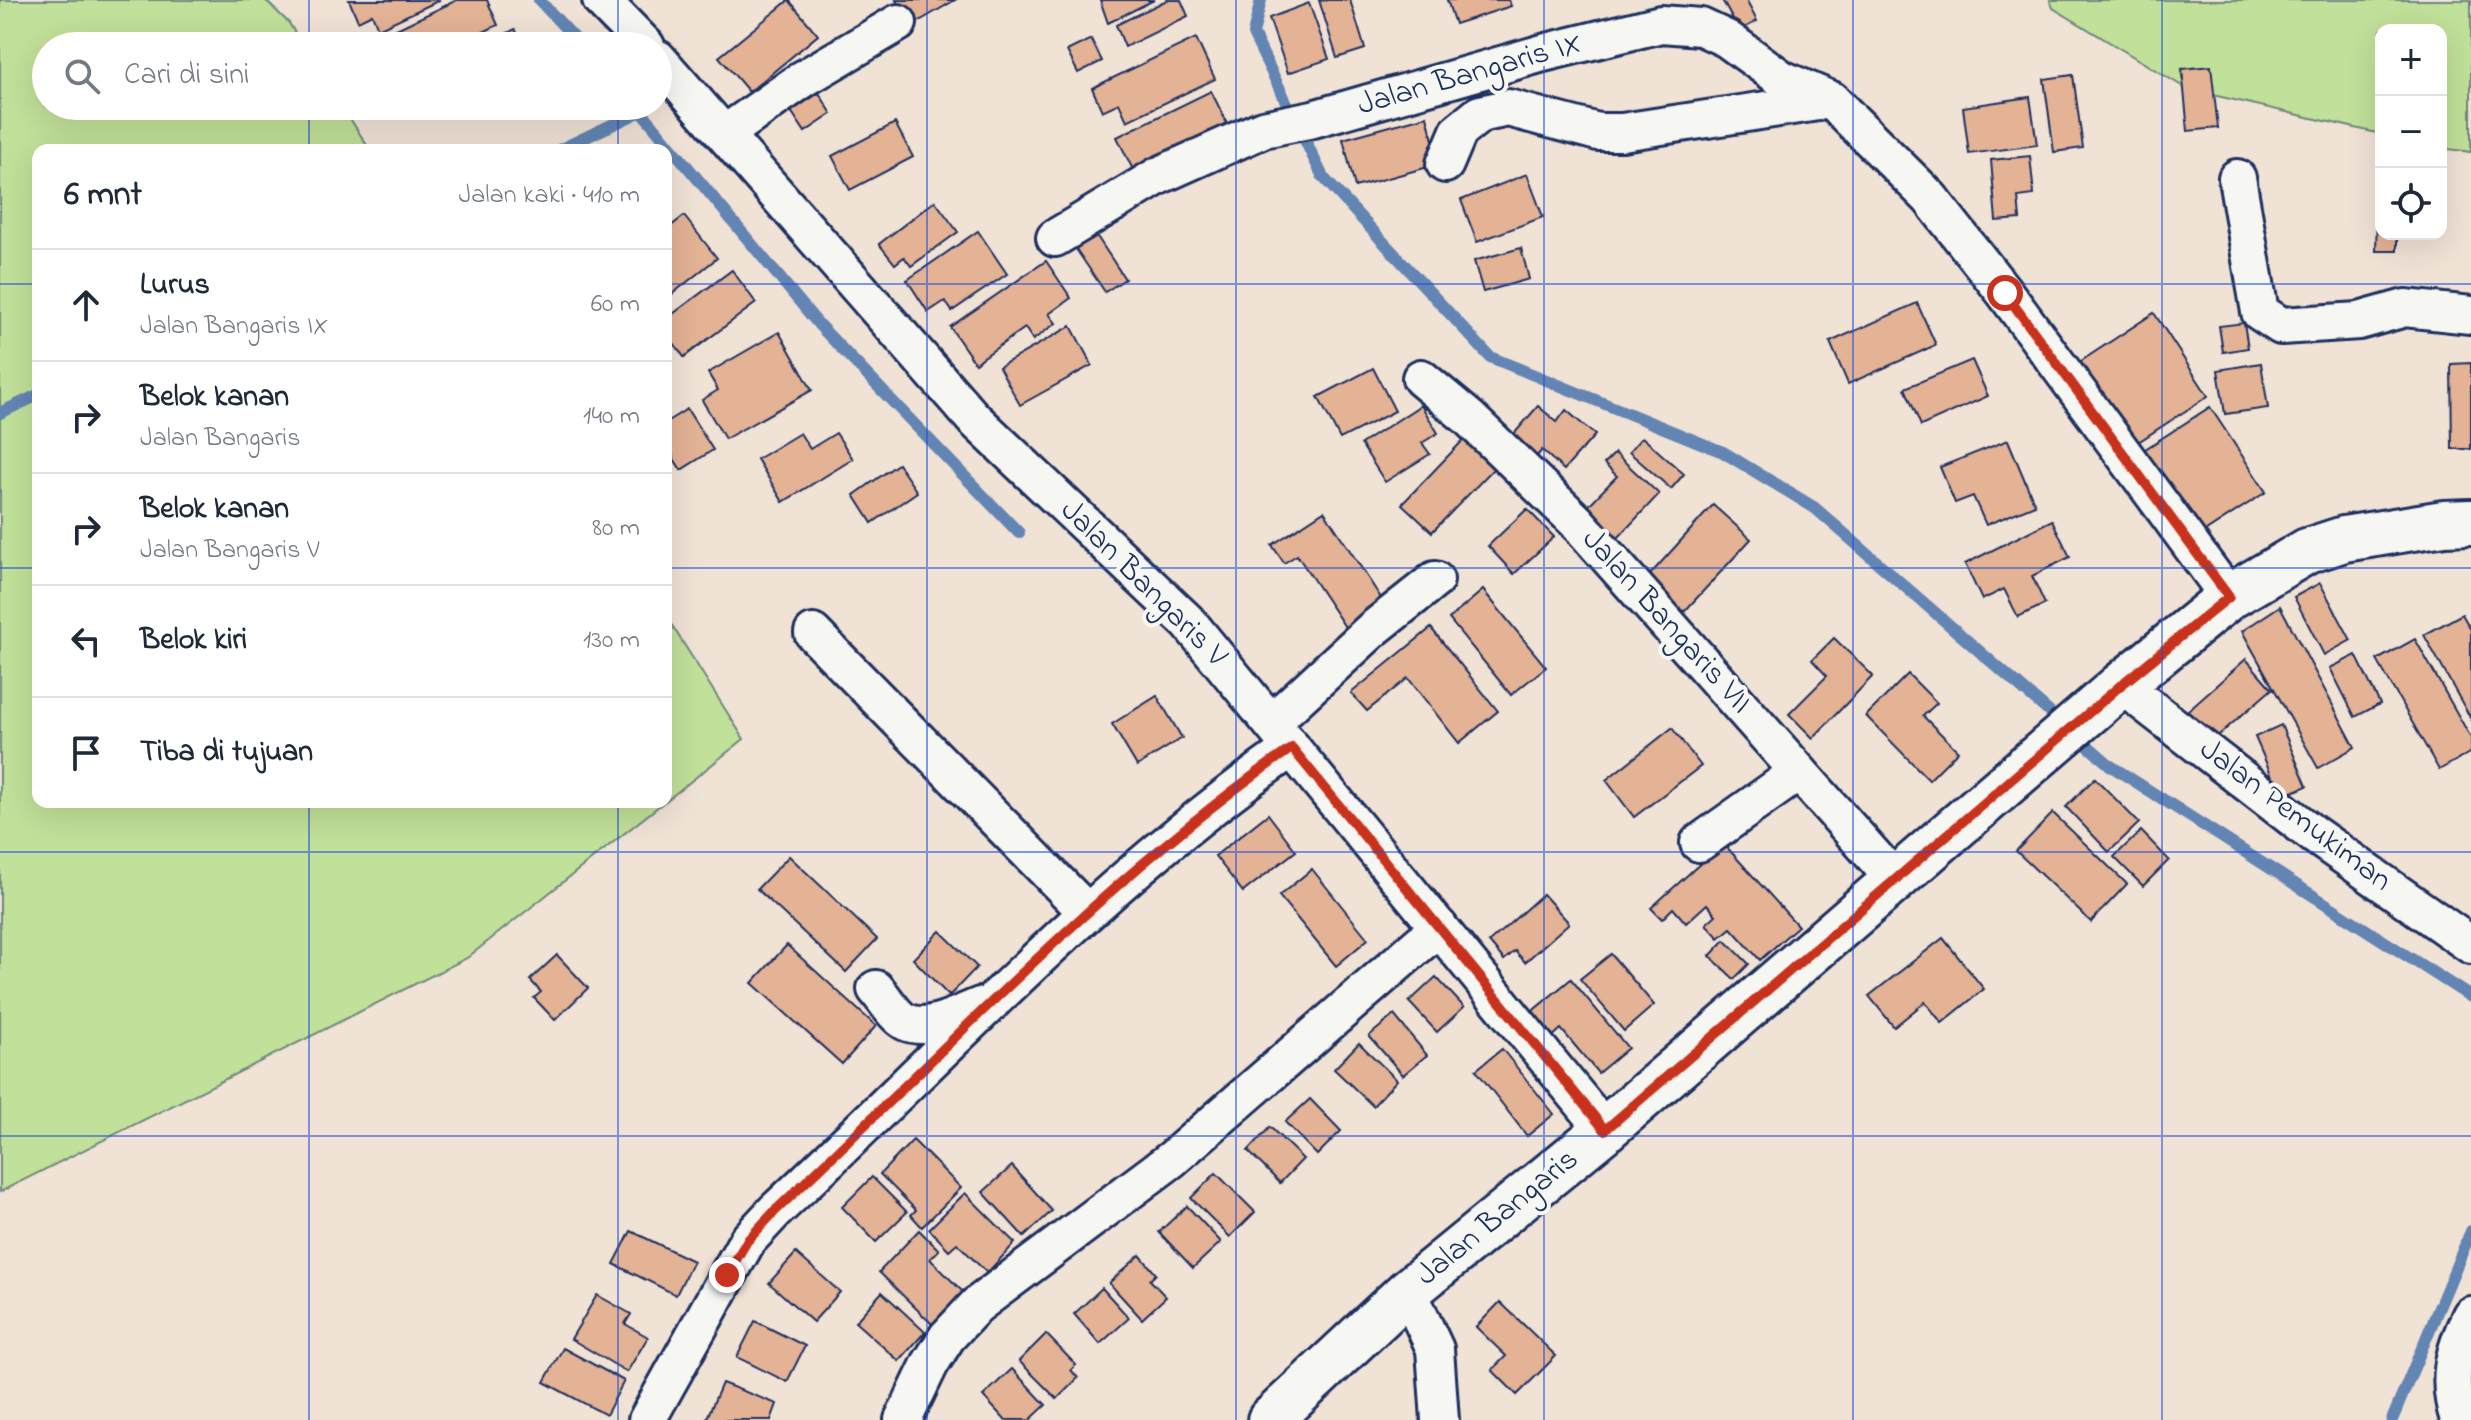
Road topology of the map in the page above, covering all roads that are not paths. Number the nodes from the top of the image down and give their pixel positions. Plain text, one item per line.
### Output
1 (601, 0) edge
2 (898, 23) dead end
3 (632, 32) edge
4 (672, 74) edge
5 (1831, 100) junction
6 (726, 133) junction
7 (1445, 164) dead end
8 (2237, 178) dead end
9 (1055, 238) dead end
10 (2471, 315) edge
11 (1421, 378) dead end
12 (2471, 522) edge
13 (1435, 580) dead end
14 (2229, 597) junction
15 (813, 633) dead end
16 (2121, 685) junction
17 (1282, 735) junction
18 (1799, 772) junction
19 (1699, 843) dead end
20 (1896, 881) junction
21 (1087, 912) junction
22 (1439, 927) junction
23 (2471, 945) edge
24 (876, 989) dead end
25 (993, 1000) junction
26 (1605, 1130) junction
27 (1408, 1291) junction
28 (2471, 1315) edge
29 (647, 1420) edge
30 (903, 1420) edge
31 (1270, 1420) edge
32 (1440, 1420) edge
33 (2459, 1420) edge

1 - 3 street
2 - 6 street
4 - 6 street, Jalan Bangaris V
5 - 7 street
5 - 9 street, Jalan Bangaris IX
5 - 14 street, Jalan Bangaris IX
6 - 17 street, Jalan Bangaris V
8 - 10 street
11 - 18 street, Jalan Bangaris VII
12 - 14 street, Jalan Bangaris
13 - 17 street
14 - 16 street, Jalan Bangaris
15 - 21 street
16 - 20 street, Jalan Bangaris
16 - 23 street, Jalan Pemukiman
17 - 21 street
17 - 22 street, Jalan Bangaris V
18 - 19 street
18 - 20 street, Jalan Bangaris VII
20 - 26 street, Jalan Bangaris
21 - 25 street
22 - 26 street, Jalan Bangaris V
22 - 30 street
24 - 25 street
25 - 29 street
26 - 27 street, Jalan Bangaris
27 - 31 street, Jalan Bangaris
27 - 32 street
28 - 33 street

